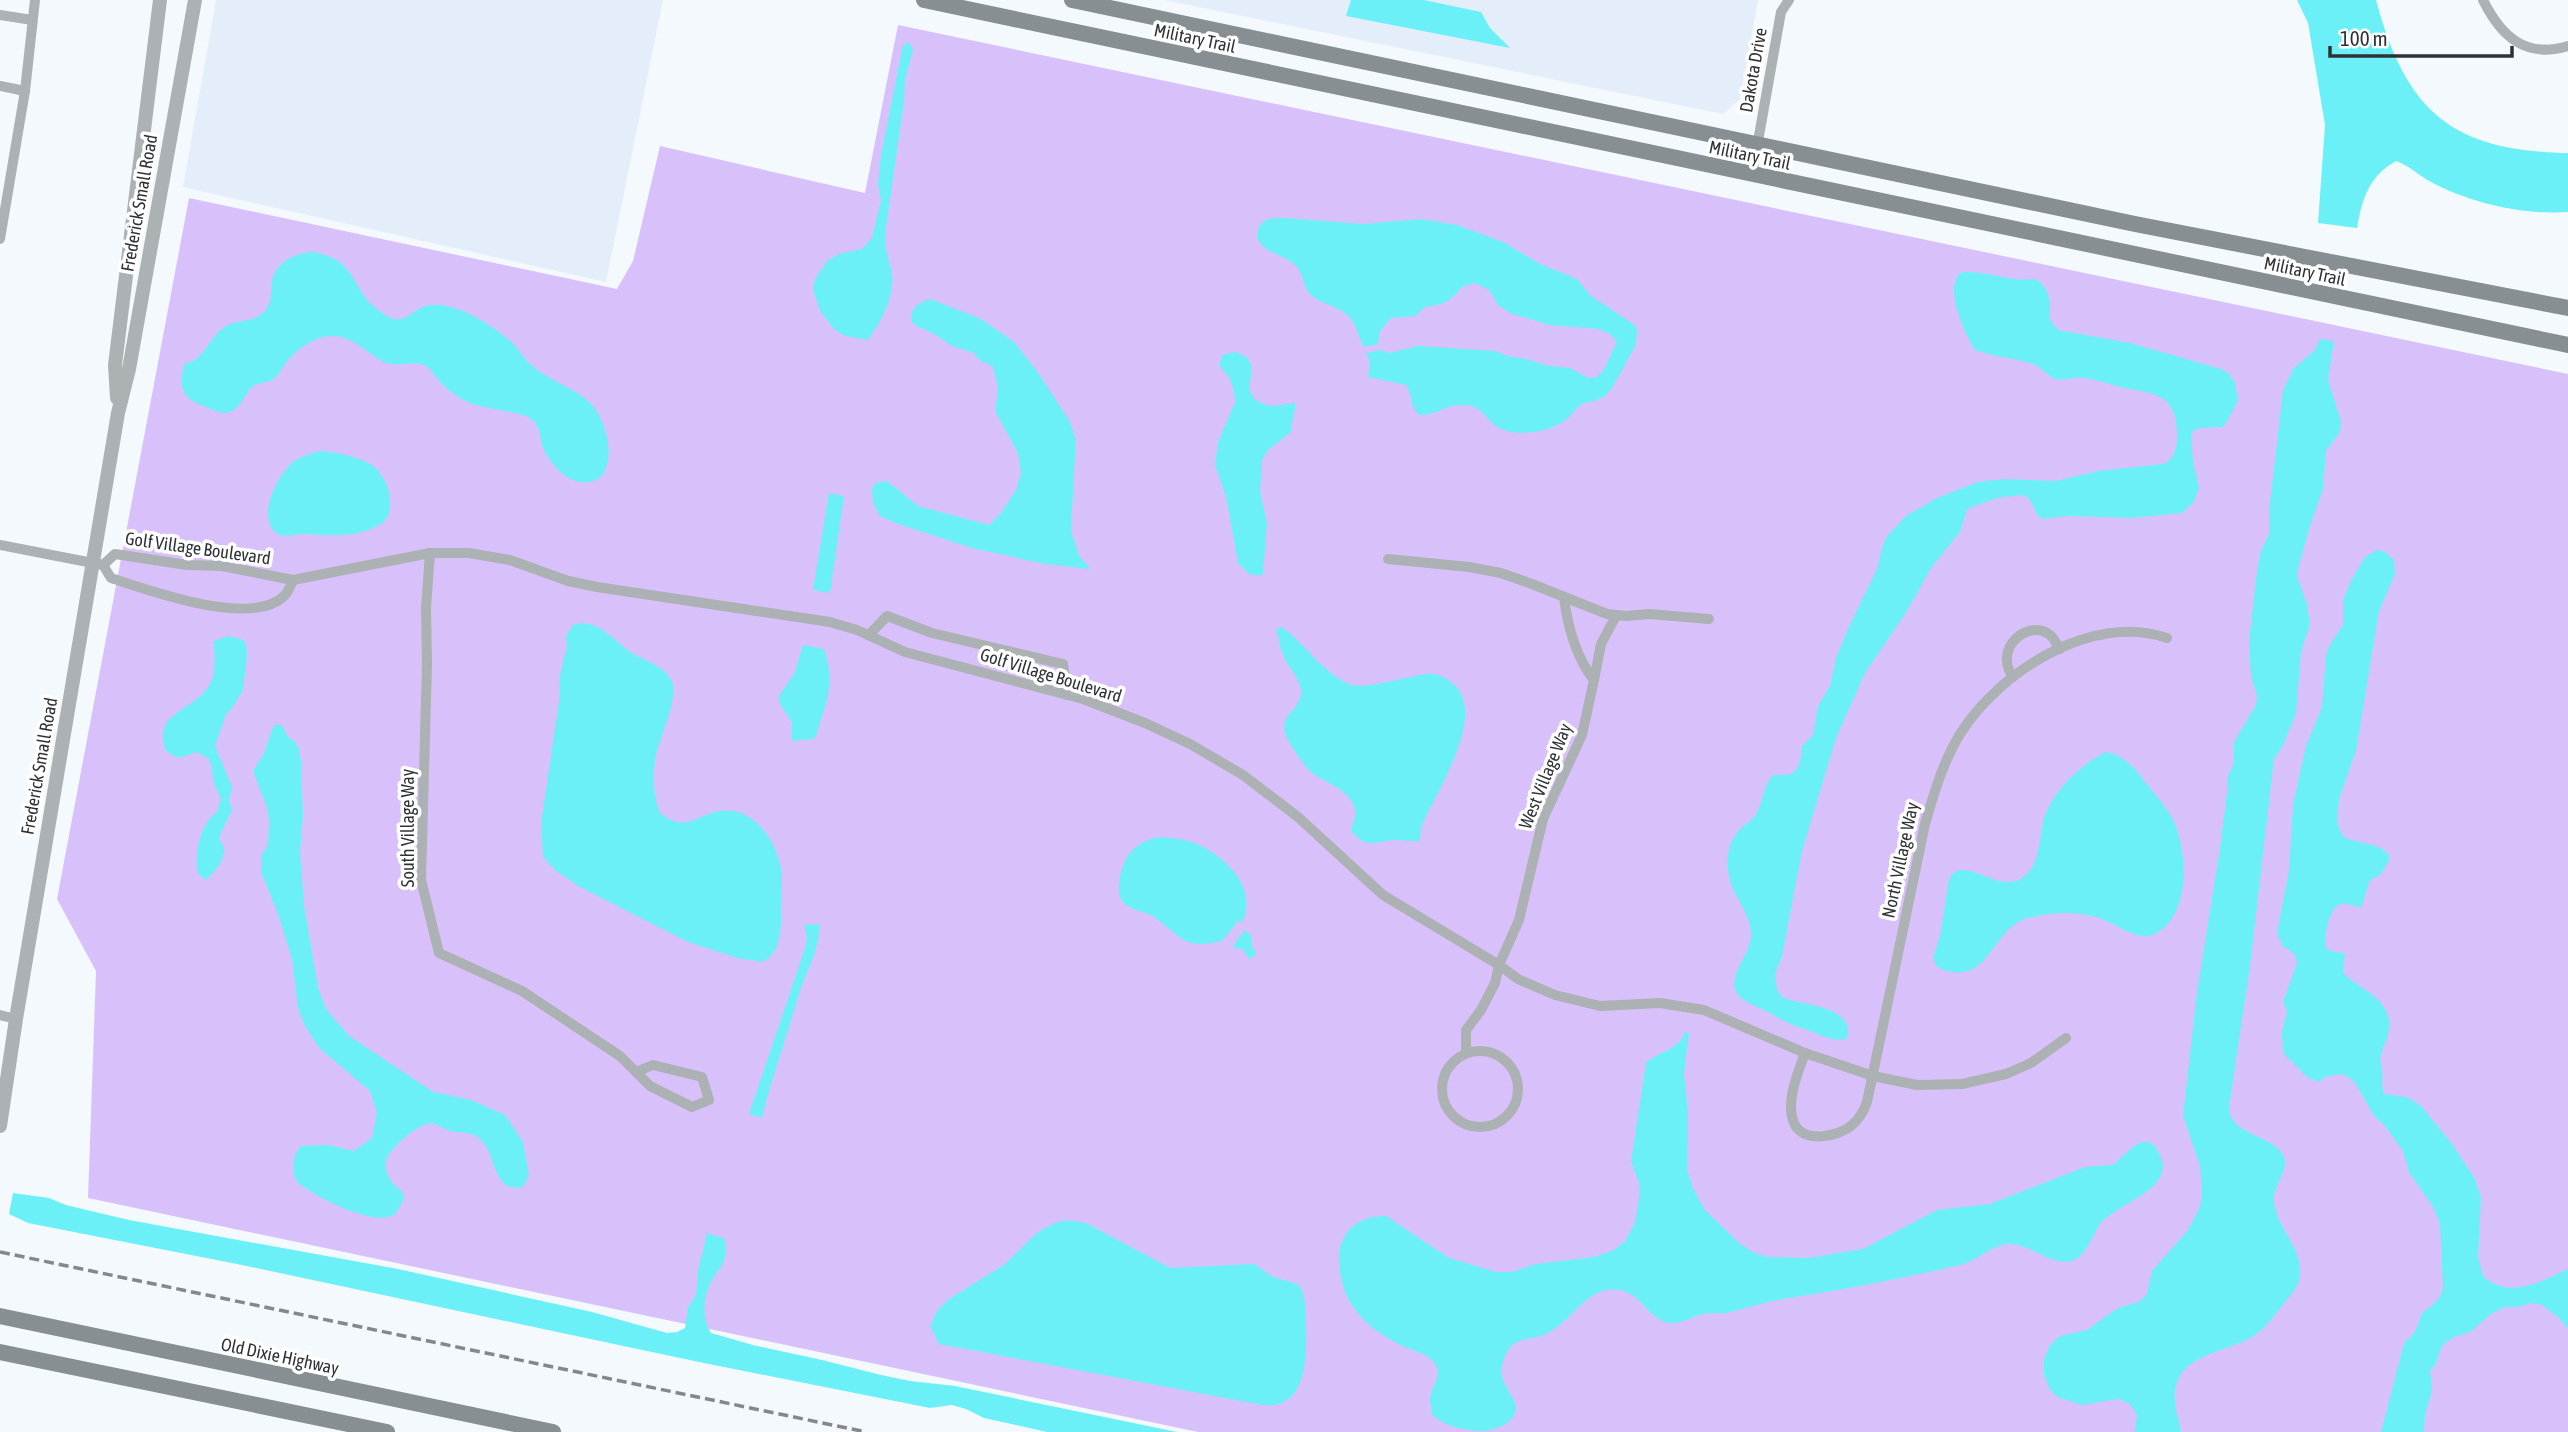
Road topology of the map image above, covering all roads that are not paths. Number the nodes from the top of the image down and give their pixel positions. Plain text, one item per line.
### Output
1 (35, 0) edge
2 (160, 0) edge
3 (195, 0) edge
4 (924, 0) edge
5 (1072, 0) edge
6 (1777, 0) edge
7 (1789, 0) edge
8 (2483, 0) edge
9 (1782, 12) junction
10 (0, 15) edge
11 (32, 20) junction
12 (2568, 46) edge
13 (0, 86) edge
14 (25, 91) junction
15 (1758, 145) junction
16 (1752, 175) junction
17 (5, 185) edge
18 (0, 239) edge
19 (2568, 308) edge
20 (2568, 345) edge
21 (118, 413) junction
22 (0, 545) edge
23 (430, 553) junction
24 (1388, 559) dead end
25 (98, 564) junction
26 (293, 580) junction
27 (1564, 597) junction
28 (1616, 616) junction
29 (1709, 619) dead end
30 (869, 635) junction
31 (2167, 638) dead end
32 (2060, 649) junction
33 (2012, 677) junction
34 (1594, 680) junction
35 (1067, 695) junction
36 (1499, 965) junction
37 (0, 1015) edge
38 (16, 1019) junction
39 (2066, 1038) dead end
40 (1466, 1053) junction
41 (1805, 1053) junction
42 (636, 1072) junction
43 (1873, 1076) junction
44 (0, 1126) edge
45 (0, 1316) edge
46 (0, 1352) edge
47 (387, 1432) edge
48 (553, 1432) edge

1 - 11 street
2 - 21 street, Frederick Small Road
3 - 21 street, Frederick Small Road
4 - 16 main road, Military Trail
5 - 15 main road, Military Trail
6 - 9 street, Dakota Drive
7 - 9 street, Dakota Drive
8 - 12 street
9 - 15 street, Dakota Drive
10 - 11 street
11 - 14 street
13 - 14 street
14 - 17 street
15 - 16 street, Dakota Drive
15 - 19 main road, Military Trail
16 - 20 main road, Military Trail
17 - 18 street
21 - 25 street, Frederick Small Road
22 - 25 street
23 - 26 street, Golf Village Boulevard
23 - 30 street, Golf Village Boulevard
23 - 42 street, South Village Way
24 - 27 street
25 - 26 street, Golf Village Boulevard
25 - 26 street
25 - 38 street, Frederick Small Road
27 - 28 street
27 - 34 street
28 - 29 street
28 - 34 street, West Village Way
30 - 35 street, Golf Village Boulevard
30 - 35 street
31 - 32 street, North Village Way
32 - 33 street, North Village Way
32 - 33 street
33 - 43 street, North Village Way
34 - 36 street, West Village Way
35 - 36 street, Golf Village Boulevard
36 - 40 street, West Village Way
36 - 41 street, Golf Village Boulevard
37 - 38 street
38 - 44 street, Frederick Small Road
39 - 43 street, Golf Village Boulevard
40 - 40 street
41 - 43 street, Golf Village Boulevard
41 - 43 street
42 - 42 street, South Village Way
45 - 48 main road, Old Dixie Highway
46 - 47 main road

